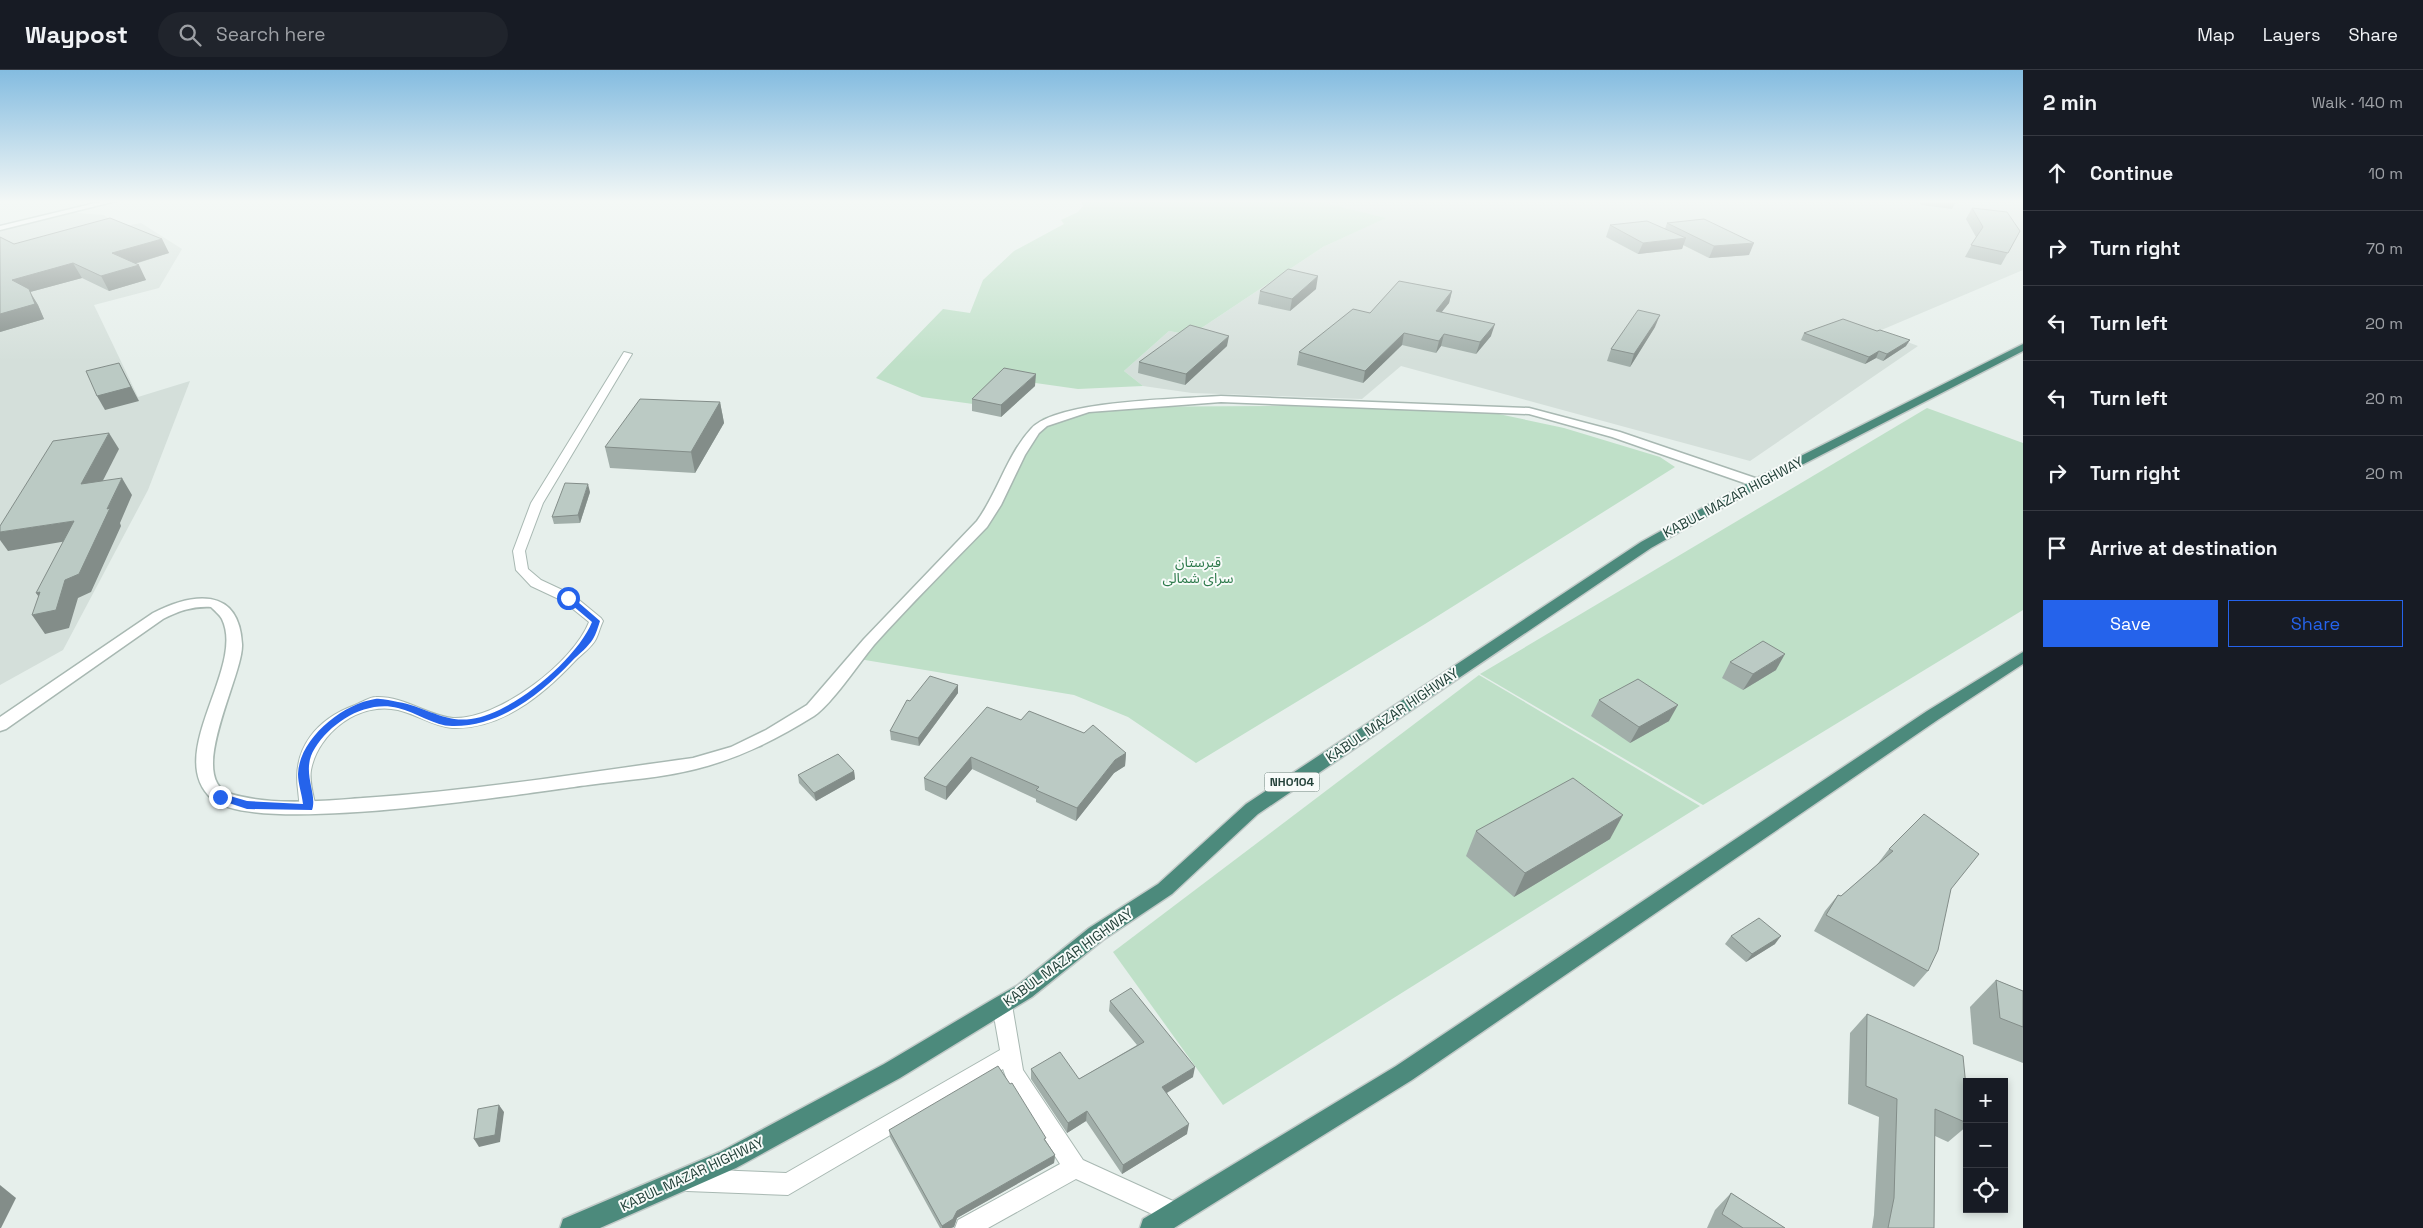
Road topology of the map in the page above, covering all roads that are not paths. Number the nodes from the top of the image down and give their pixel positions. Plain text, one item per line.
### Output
1 (2023, 347) edge
2 (627, 354) dead end
3 (1757, 483) junction
4 (2023, 657) edge
5 (0, 725) edge
6 (308, 808) junction
7 (1002, 1005) junction
8 (1011, 1054) junction
9 (1075, 1168) junction
10 (683, 1180) junction
11 (1176, 1214) junction
12 (572, 1228) edge
13 (966, 1228) edge
14 (1152, 1228) edge

1 - 3 highway, KABUL MAZAR HIGHWAY / NH0104
2 - 6 lane
3 - 6 street
3 - 7 highway, KABUL MAZAR HIGHWAY / NH0104
4 - 11 highway
5 - 6 street
7 - 8 lane
7 - 10 highway, KABUL MAZAR HIGHWAY / NH0104
8 - 9 lane
8 - 10 lane
9 - 11 lane
9 - 13 lane
10 - 12 highway, KABUL MAZAR HIGHWAY / NH0104
11 - 14 highway

